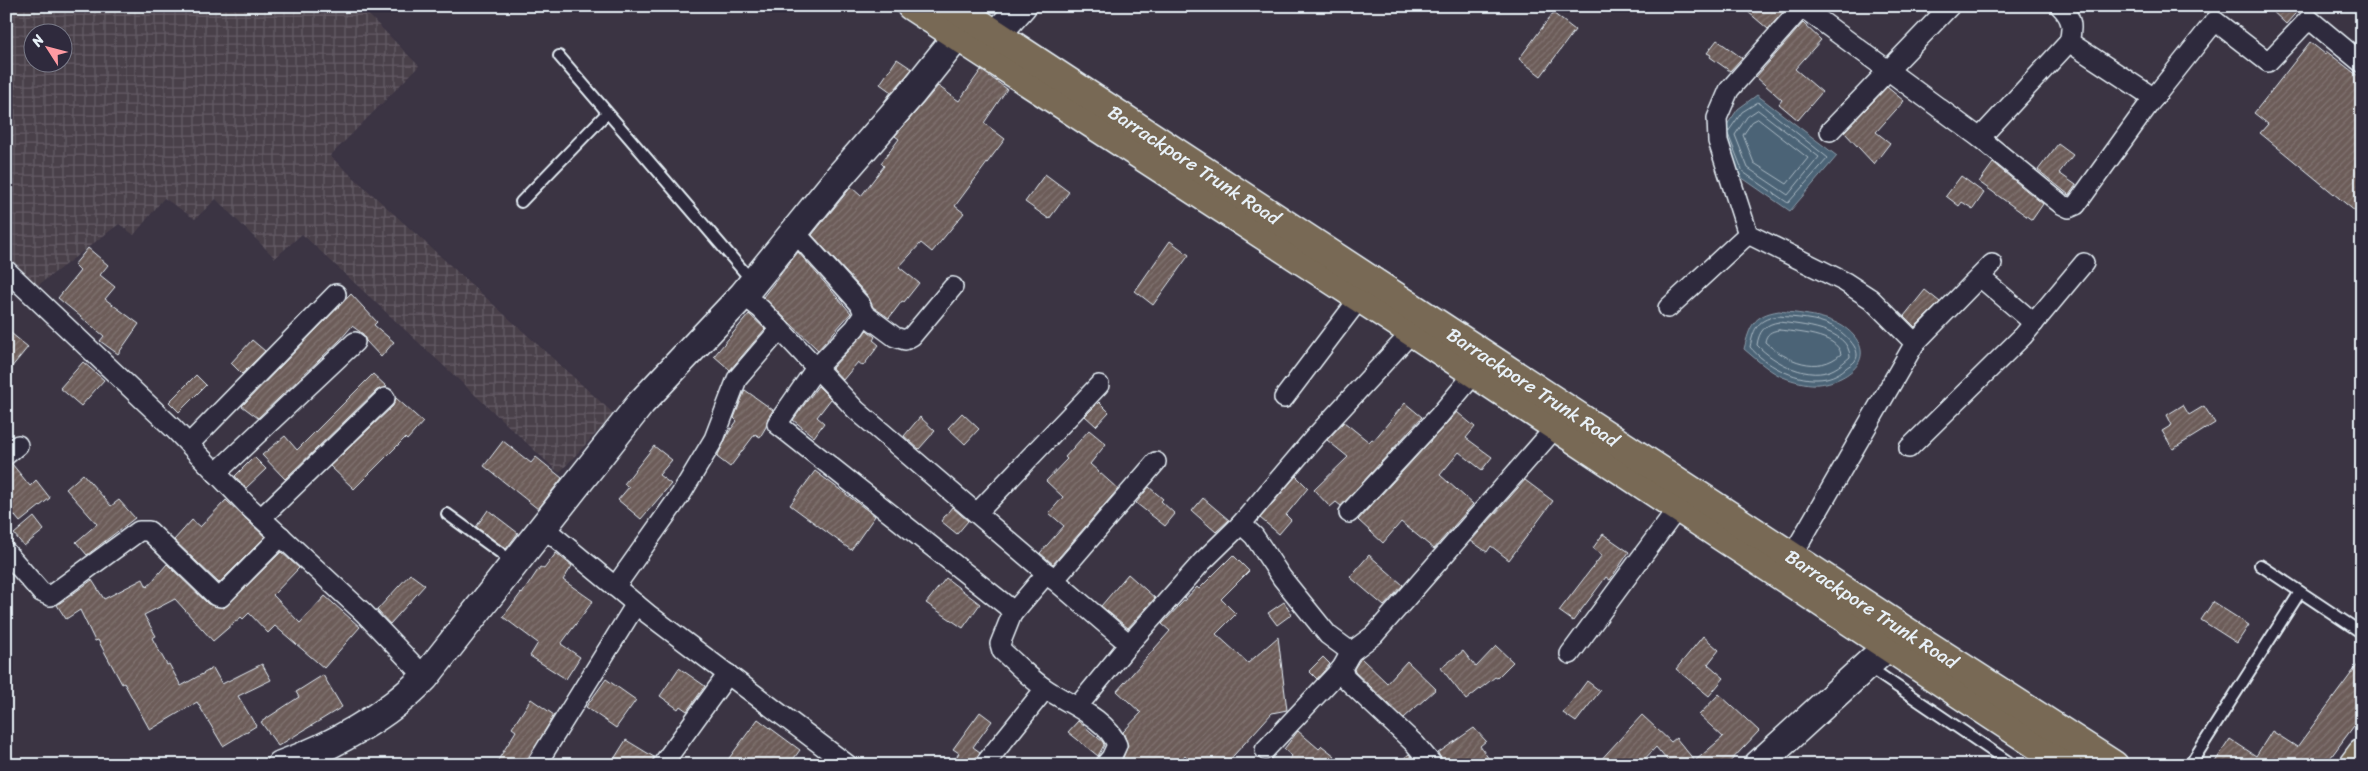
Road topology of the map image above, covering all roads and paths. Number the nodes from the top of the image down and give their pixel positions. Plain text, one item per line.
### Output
1 (911, 6) edge
2 (1022, 6) edge
3 (1950, 6) edge
4 (1802, 7) edge
5 (2068, 9) edge
6 (961, 20) edge
7 (996, 35) junction
8 (2069, 42) junction
9 (559, 56) dead end
10 (2362, 63) edge
11 (1888, 71) junction
12 (2154, 98) junction
13 (607, 113) junction
14 (1830, 131) dead end
15 (1980, 138) junction
16 (521, 202) dead end
17 (794, 231) junction
18 (1748, 234) junction
19 (2084, 263) dead end
20 (6, 270) edge
21 (747, 288) junction
22 (953, 288) dead end
23 (336, 294) dead end
24 (1359, 299) junction
25 (1668, 308) dead end
26 (864, 314) junction
27 (2034, 323) junction
28 (780, 329) junction
29 (1412, 332) junction
30 (355, 342) dead end
31 (1915, 343) junction
32 (816, 368) junction
33 (1474, 374) junction
34 (1099, 385) dead end
35 (385, 398) dead end
36 (1284, 398) dead end
37 (1555, 428) junction
38 (189, 444) junction
39 (1909, 448) dead end
40 (1156, 462) dead end
41 (216, 473) junction
42 (1677, 509) junction
43 (977, 513) junction
44 (1349, 513) dead end
45 (447, 514) dead end
46 (261, 518) junction
47 (1241, 524) junction
48 (543, 527) junction
49 (281, 536) junction
50 (6, 552) edge
51 (1792, 556) junction
52 (514, 563) junction
53 (2260, 565) dead end
54 (1051, 577) junction
55 (615, 587) junction
56 (2300, 592) junction
57 (636, 604) junction
58 (1012, 614) junction
59 (2362, 633) edge
60 (1129, 644) junction
61 (1888, 647) junction
62 (1570, 654) dead end
63 (1347, 660) junction
64 (1867, 666) junction
65 (728, 674) junction
66 (425, 677) junction
67 (1045, 689) junction
68 (1078, 706) junction
69 (1265, 750) dead end
70 (2362, 753) edge
71 (324, 757) edge
72 (1432, 764) edge
73 (281, 765) edge
74 (536, 765) edge
75 (662, 765) edge
76 (848, 765) edge
77 (984, 765) edge
78 (1105, 765) edge
79 (1758, 765) edge
80 (2013, 765) edge
81 (2067, 765) edge
82 (2114, 765) edge
83 (2190, 765) edge
84 (2353, 765) edge

1 - 6 main road, Barrackpore Trunk Road
2 - 7 street
3 - 11 street
4 - 11 street
4 - 18 street
5 - 8 street
6 - 7 main road, Barrackpore Trunk Road
6 - 17 street
6 - 24 main road, Barrackpore Trunk Road
7 - 51 main road, Barrackpore Trunk Road
8 - 12 street
8 - 15 street
9 - 13 lane
10 - 12 street
11 - 14 street
11 - 15 street
12 - 15 street
13 - 16 lane
13 - 21 lane
17 - 21 street
17 - 26 street
18 - 25 street
18 - 31 street
19 - 27 street
20 - 38 street
21 - 28 street
21 - 48 street
22 - 26 street
23 - 38 street
24 - 29 main road, Barrackpore Trunk Road
24 - 36 street
26 - 32 street
27 - 31 street
27 - 39 street
28 - 32 street
28 - 55 street
29 - 33 main road, Barrackpore Trunk Road
29 - 47 street
30 - 41 street
31 - 51 street
32 - 43 street
32 - 58 street
33 - 37 main road, Barrackpore Trunk Road
33 - 44 street
34 - 43 street
35 - 46 street
37 - 42 main road, Barrackpore Trunk Road
37 - 63 street
38 - 41 street
40 - 54 street
41 - 46 street
42 - 61 main road, Barrackpore Trunk Road
42 - 62 street
43 - 54 street
45 - 52 lane
46 - 49 street
47 - 60 street
47 - 63 street
48 - 52 street
48 - 55 street
49 - 50 street
49 - 66 street
51 - 82 main road, Barrackpore Trunk Road
52 - 66 street
53 - 56 lane
54 - 58 street
54 - 60 street
55 - 57 street
56 - 59 lane
56 - 83 lane
57 - 65 street
57 - 74 street
58 - 67 street
60 - 68 street
61 - 64 street
61 - 81 main road, Barrackpore Trunk Road
63 - 69 street
63 - 72 street
64 - 79 street
64 - 80 lane
65 - 75 street
65 - 76 street
66 - 71 street
67 - 68 street
67 - 77 street
68 - 78 street
70 - 84 main road
71 - 73 street

